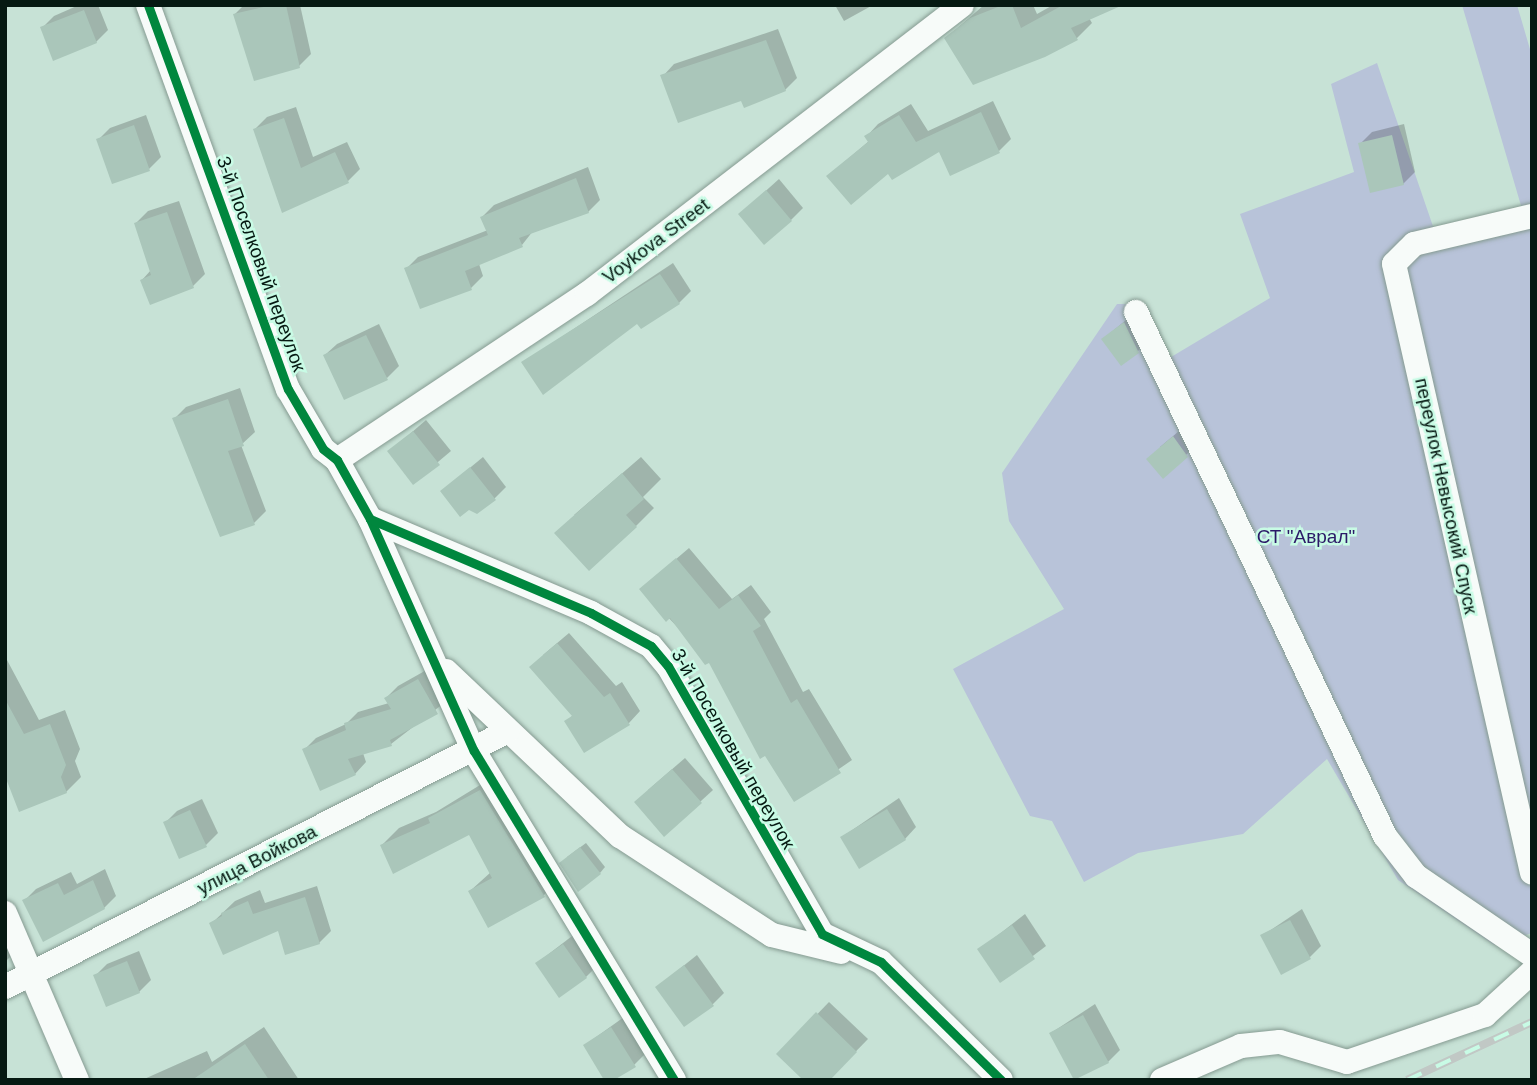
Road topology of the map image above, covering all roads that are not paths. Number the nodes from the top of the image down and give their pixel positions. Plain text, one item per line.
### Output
1 (148, 5) edge
2 (962, 5) edge
3 (1532, 216) edge
4 (1136, 312) dead end
5 (337, 460) junction
6 (370, 519) junction
7 (438, 663) junction
8 (508, 731) junction
9 (474, 751) junction
10 (1532, 873) edge
11 (5, 914) edge
12 (1532, 954) edge
13 (881, 962) junction
14 (1532, 972) edge
15 (31, 976) junction
16 (5, 987) edge
17 (77, 1080) edge
18 (674, 1080) edge
19 (1001, 1080) edge
20 (1162, 1080) edge

1 - 5 street, 3-й Поселковый переулок
2 - 5 street, Voykova Street
3 - 10 street, переулок Невысокий Спуск
4 - 12 street
5 - 6 street, 3-й Поселковый переулок
6 - 7 street, 3-й Поселковый переулок
6 - 13 street, 3-й Поселковый переулок
7 - 8 street, 3-й Поселковый переулок
7 - 9 street, 3-й Поселковый переулок
8 - 9 street, улица Войкова
8 - 13 street, 3-й Поселковый переулок
9 - 15 street, улица Войкова
9 - 18 street, 3-й Поселковый переулок
11 - 15 street
13 - 19 street, 3-й Поселковый переулок
14 - 20 street
15 - 16 street, улица Войкова
15 - 17 street

